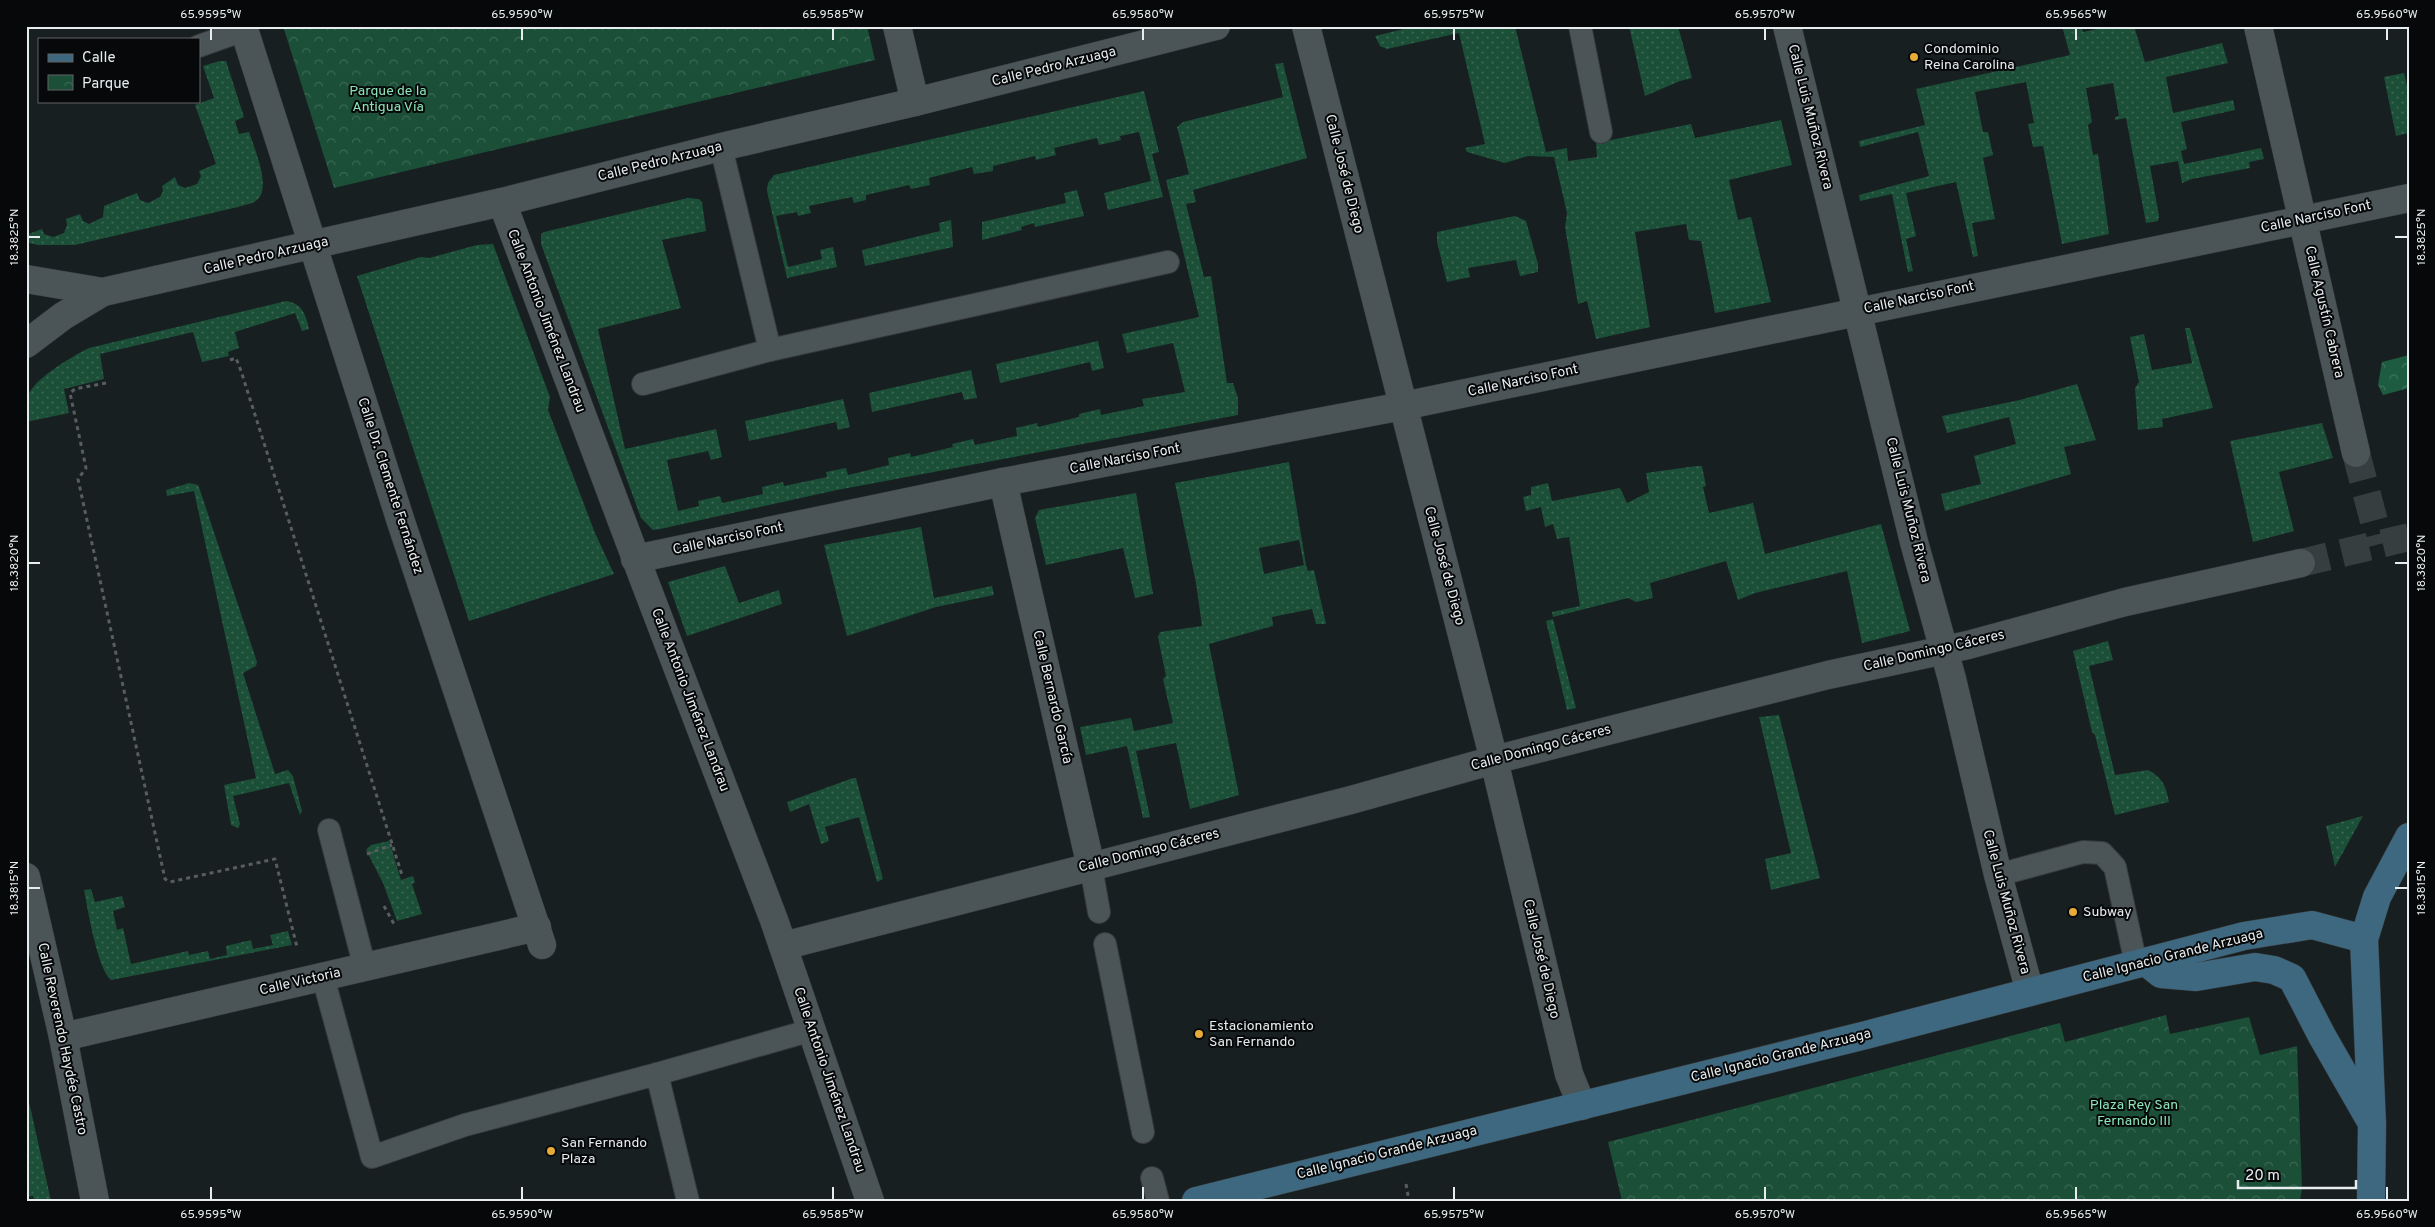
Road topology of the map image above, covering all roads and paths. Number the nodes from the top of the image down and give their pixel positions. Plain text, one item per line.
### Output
1 (897, 26) edge
2 (1216, 26) edge
3 (1306, 26) edge
4 (1580, 26) edge
5 (1787, 26) edge
6 (2258, 26) edge
7 (244, 28) edge
8 (200, 46) edge
9 (915, 102) junction
10 (1601, 132) dead end
11 (721, 147) junction
12 (2409, 198) edge
13 (502, 202) junction
14 (2302, 219) junction
15 (312, 246) junction
16 (1168, 262) dead end
17 (26, 279) edge
18 (103, 292) junction
19 (1858, 311) junction
20 (26, 344) edge
21 (770, 350) junction
22 (230, 360) dead end
23 (106, 383) dead end
24 (643, 384) dead end
25 (1403, 406) junction
26 (2356, 453) tunnel mouth
27 (1003, 482) junction
28 (635, 559) junction
29 (2301, 563) tunnel mouth
30 (1944, 649) junction
31 (1494, 760) junction
32 (329, 830) dead end
33 (2409, 837) edge
34 (392, 845) junction
35 (367, 854) dead end
36 (1090, 867) junction
37 (402, 875) dead end
38 (1998, 875) junction
39 (26, 878) edge
40 (1099, 912) dead end
41 (539, 936) joint
42 (2364, 939) junction
43 (1106, 944) dead end
44 (783, 946) junction
45 (297, 951) dead end
46 (2141, 963) junction
47 (365, 968) junction
48 (323, 977) junction
49 (2030, 992) junction
50 (812, 1030) junction
51 (63, 1037) junction
52 (657, 1074) junction
53 (1582, 1106) junction
54 (2372, 1124) junction
55 (1143, 1132) dead end
56 (1152, 1178) dead end
57 (1404, 1178) dead end
58 (95, 1201) edge
59 (688, 1201) edge
60 (870, 1201) edge
61 (1158, 1201) edge
62 (1196, 1201) edge
63 (1409, 1201) edge
64 (2372, 1201) edge

1 - 9 street
2 - 9 street, Calle Pedro Arzuaga
3 - 25 street, Calle José de Diego
4 - 10 lane
5 - 19 street, Calle Luis Muñoz Rivera
6 - 14 street, Calle Agustín Cabrera
7 - 8 lane
7 - 15 street, Calle Dr. Clemente Fernández
9 - 11 street, Calle Pedro Arzuaga
11 - 13 street, Calle Pedro Arzuaga
11 - 21 lane
12 - 14 street, Calle Narciso Font
13 - 15 street, Calle Pedro Arzuaga
13 - 28 street, Calle Antonio Jiménez Landrau
14 - 19 street, Calle Narciso Font
14 - 26 street, Calle Agustín Cabrera
15 - 18 street, Calle Pedro Arzuaga
15 - 41 street, Calle Dr. Clemente Fernández
16 - 21 lane
17 - 18 street, Calle Pedro Arzuaga
18 - 20 street, Calle Pedro Arzuaga
19 - 25 street, Calle Narciso Font
19 - 30 street, Calle Luis Muñoz Rivera
21 - 24 lane
22 - 34 path
23 - 45 path
25 - 27 street, Calle Narciso Font
25 - 31 street, Calle José de Diego
27 - 28 street, Calle Narciso Font
27 - 36 street, Calle Bernardo García
28 - 44 street, Calle Antonio Jiménez Landrau
29 - 30 street, Calle Domingo Cáceres
30 - 31 street, Calle Domingo Cáceres
30 - 38 street, Calle Luis Muñoz Rivera
31 - 36 street, Calle Domingo Cáceres
31 - 53 street, Calle José de Diego
32 - 47 lane
33 - 42 street
34 - 35 path
34 - 37 path
36 - 40 lane, Calle Bernardo García
36 - 44 street, Calle Domingo Cáceres
38 - 46 lane
38 - 49 street, Calle Luis Muñoz Rivera
39 - 51 street, Calle Reverendo Haydée Castro
41 - 47 street, Calle Victoria
42 - 46 street, Calle Ignacio Grande Arzuaga
42 - 54 street
43 - 55 lane
44 - 50 street, Calle Antonio Jiménez Landrau
46 - 49 street, Calle Ignacio Grande Arzuaga
46 - 54 street
47 - 48 street, Calle Victoria
48 - 51 street, Calle Victoria
48 - 52 lane
49 - 53 street, Calle Ignacio Grande Arzuaga
50 - 52 lane
50 - 60 street, Calle Antonio Jiménez Landrau
51 - 58 street, Calle Reverendo Haydée Castro
52 - 59 lane
53 - 62 street, Calle Ignacio Grande Arzuaga
54 - 64 street
56 - 61 lane
57 - 63 path

